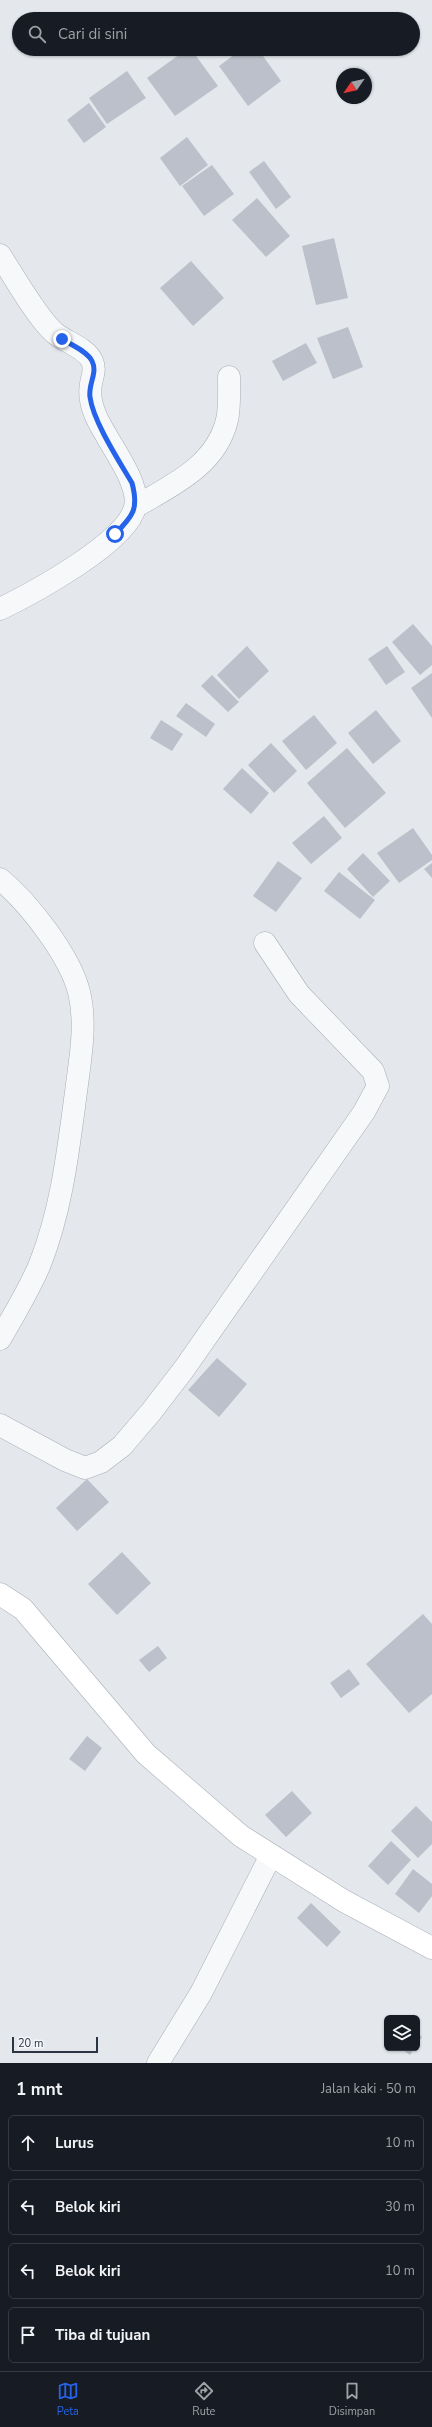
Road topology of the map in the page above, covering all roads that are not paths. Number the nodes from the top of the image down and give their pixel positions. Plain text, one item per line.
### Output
1 (0, 255) edge
2 (229, 377) dead end
3 (135, 507) junction
4 (0, 610) edge
5 (0, 879) edge
6 (265, 943) dead end
7 (0, 1339) edge
8 (0, 1424) edge
9 (0, 1594) edge
10 (271, 1855) junction
11 (432, 1948) edge
12 (158, 2063) edge

1 - 3 street
2 - 3 street
3 - 4 street
5 - 7 street
6 - 8 street
9 - 10 street
10 - 11 street
10 - 12 street

